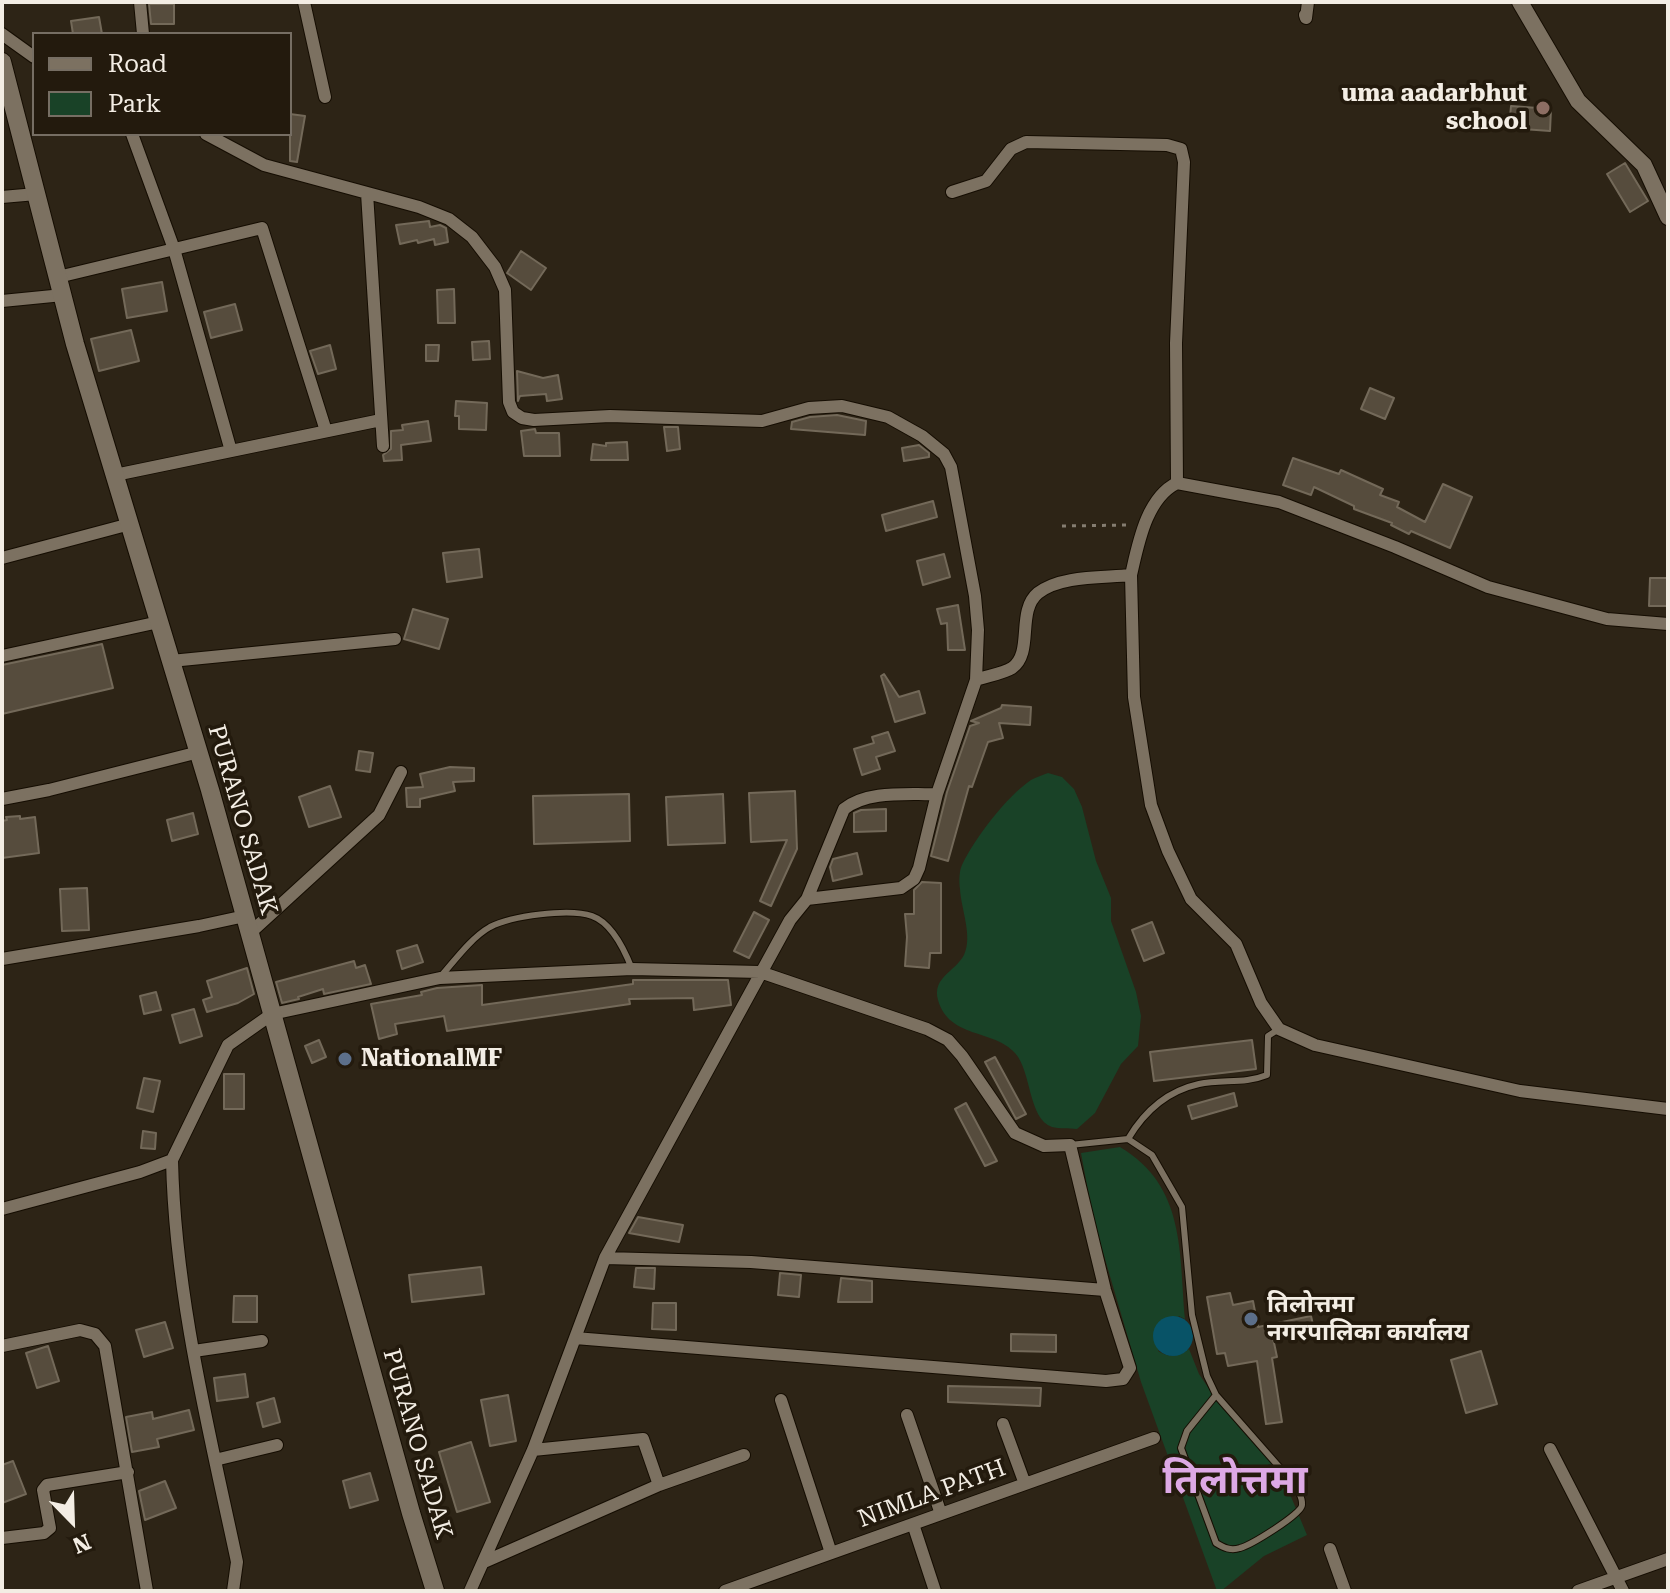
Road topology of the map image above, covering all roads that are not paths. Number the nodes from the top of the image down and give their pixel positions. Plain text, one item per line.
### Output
1 (140, 2) edge
2 (304, 2) edge
3 (1520, 2) edge
4 (143, 32) edge
5 (2, 34) edge
6 (32, 56) edge
7 (2, 62) edge
8 (6, 96) edge
9 (325, 97) dead end
10 (133, 136) edge
11 (210, 136) edge
12 (952, 192) dead end
13 (367, 193) junction
14 (36, 194) junction
15 (2, 197) edge
16 (1668, 217) edge
17 (174, 249) junction
18 (60, 286) junction
19 (2, 301) edge
20 (381, 420) junction
21 (326, 431) junction
22 (383, 446) dead end
23 (231, 451) junction
24 (115, 475) junction
25 (1177, 483) junction
26 (130, 524) junction
27 (2, 558) edge
28 (1131, 575) junction
29 (159, 622) junction
30 (1668, 624) edge
31 (395, 639) dead end
32 (2, 656) edge
33 (171, 661) junction
34 (976, 680) junction
35 (199, 752) junction
36 (401, 772) dead end
37 (937, 794) junction
38 (2, 799) edge
39 (807, 899) junction
40 (247, 925) junction
41 (2, 959) edge
42 (632, 969) junction
43 (760, 972) junction
44 (440, 978) junction
45 (272, 1014) junction
46 (1279, 1029) junction
47 (1668, 1109) edge
48 (1128, 1139) junction
49 (1070, 1145) junction
50 (172, 1160) junction
51 (2, 1209) edge
52 (605, 1258) junction
53 (1105, 1290) junction
54 (575, 1338) junction
55 (262, 1341) dead end
56 (2, 1346) edge
57 (194, 1351) junction
58 (1216, 1395) junction
59 (781, 1400) dead end
60 (907, 1415) dead end
61 (1003, 1424) dead end
62 (1154, 1438) dead end
63 (277, 1445) dead end
64 (1550, 1449) dead end
65 (533, 1450) junction
66 (744, 1455) dead end
67 (215, 1460) junction
68 (128, 1472) junction
69 (1025, 1484) junction
70 (659, 1485) junction
71 (941, 1514) junction
72 (913, 1524) junction
73 (2, 1538) edge
74 (1330, 1549) dead end
75 (831, 1553) junction
76 (1668, 1559) edge
77 (484, 1562) junction
78 (1616, 1577) junction
79 (147, 1591) edge
80 (233, 1591) edge
81 (435, 1591) edge
82 (470, 1591) edge
83 (725, 1591) edge
84 (935, 1591) edge
85 (1345, 1591) edge
86 (1578, 1591) edge
87 (1623, 1591) edge

1 - 4 street
2 - 9 street
3 - 16 street
5 - 6 street
7 - 8 main road, PURANO SADAK
8 - 14 main road, PURANO SADAK
10 - 17 street
11 - 13 street
12 - 25 street
13 - 20 street
13 - 34 street
14 - 15 street
14 - 18 main road, PURANO SADAK
17 - 18 street
17 - 21 street
17 - 23 street
18 - 19 street
18 - 24 main road, PURANO SADAK
20 - 21 street
20 - 22 street
21 - 23 street
23 - 24 street
24 - 26 main road, PURANO SADAK
25 - 28 street
25 - 30 street
26 - 27 street
26 - 29 main road, PURANO SADAK
28 - 34 street
28 - 46 street
29 - 32 street
29 - 33 main road, PURANO SADAK
31 - 33 street
33 - 35 main road, PURANO SADAK
34 - 37 street
35 - 38 street
35 - 40 main road, PURANO SADAK
36 - 40 street
37 - 39 street
37 - 39 street
39 - 43 street
40 - 41 street
40 - 45 main road, PURANO SADAK
42 - 43 street
42 - 44 street
42 - 44 lane
43 - 49 street
43 - 52 street
44 - 45 street
45 - 50 street
45 - 81 main road, PURANO SADAK
46 - 47 street
46 - 48 lane
48 - 49 lane
48 - 58 lane
49 - 53 street
50 - 51 street
50 - 57 street
52 - 53 street
52 - 54 street
53 - 54 street
54 - 65 street
55 - 57 street
56 - 68 street
57 - 67 street
58 - 58 lane
59 - 75 street
60 - 71 street
61 - 69 street
62 - 69 street, NIMLA PATH
63 - 67 street
64 - 78 street
65 - 70 street
65 - 77 street
66 - 70 street
67 - 80 street
68 - 73 street
68 - 79 street
69 - 71 street, NIMLA PATH
70 - 77 street
71 - 72 street, NIMLA PATH
72 - 75 street, NIMLA PATH
72 - 84 street
74 - 85 street
75 - 83 street, NIMLA PATH
76 - 78 street
77 - 82 street
78 - 86 street
78 - 87 street

